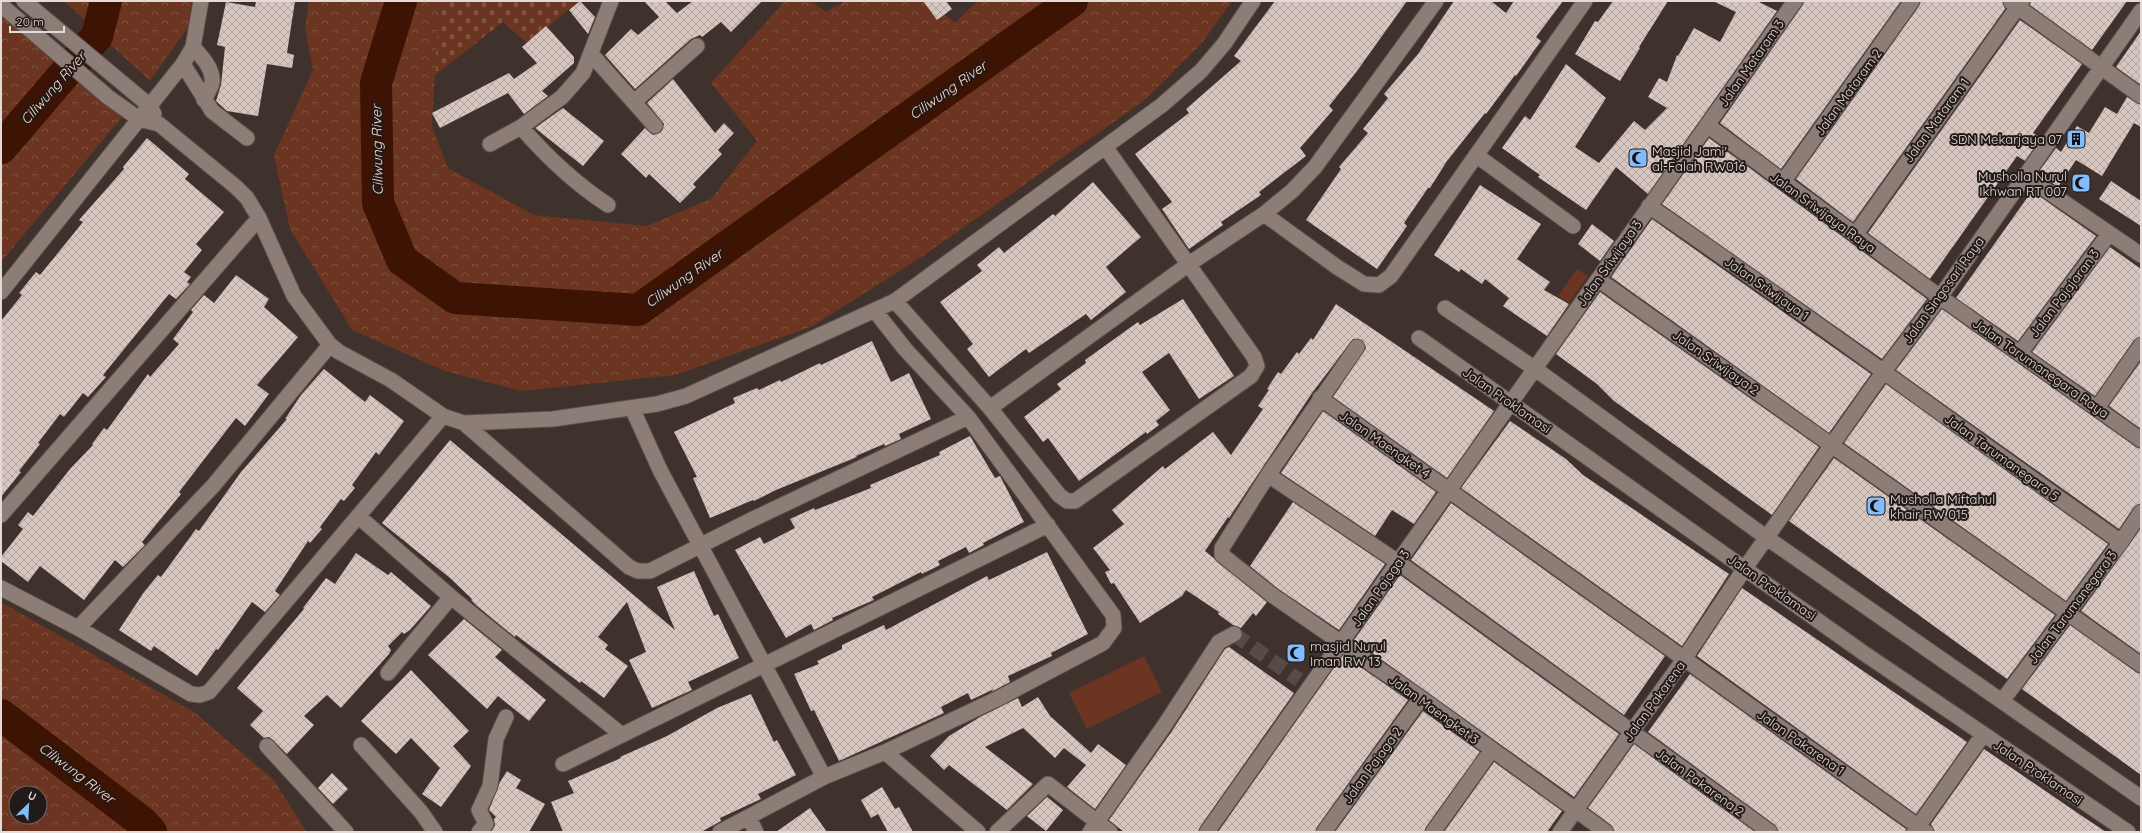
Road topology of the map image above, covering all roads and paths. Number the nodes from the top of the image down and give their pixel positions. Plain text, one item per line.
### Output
1 (24, 1) edge
2 (200, 1) edge
3 (611, 1) edge
4 (1253, 1) edge
5 (1436, 1) edge
6 (1584, 1) edge
7 (1795, 1) edge
8 (1912, 1) edge
9 (2017, 3) edge
10 (3, 7) edge
11 (2141, 11) edge
12 (697, 46) dead end
13 (193, 47) junction
14 (592, 54) junction
15 (183, 64) junction
16 (2101, 67) junction
17 (2141, 96) edge
18 (204, 100) junction
19 (634, 102) junction
20 (150, 106) junction
21 (139, 119) junction
22 (159, 124) junction
23 (1707, 125) junction
24 (655, 126) dead end
25 (520, 127) junction
26 (247, 138) dead end
27 (490, 144) dead end
28 (1106, 148) junction
29 (1476, 155) junction
30 (2024, 176) junction
31 (1783, 182) junction
32 (608, 205) dead end
33 (1648, 206) junction
34 (1264, 214) junction
35 (259, 218) junction
36 (1574, 226) dead end
37 (2109, 234) junction
38 (1855, 235) junction
39 (2141, 256) edge
40 (1189, 264) junction
41 (1599, 280) junction
42 (1, 292) edge
43 (1940, 297) junction
44 (895, 301) junction
45 (1445, 308) dead end
46 (875, 311) junction
47 (1418, 338) dead end
48 (330, 345) junction
49 (2141, 345) edge
50 (1357, 347) dead end
51 (2020, 353) junction
52 (1534, 368) junction
53 (1884, 371) junction
54 (1320, 398) junction
55 (1510, 402) junction
56 (632, 408) junction
57 (990, 408) junction
58 (2097, 408) junction
59 (443, 416) junction
60 (968, 416) junction
61 (464, 423) junction
62 (2141, 440) edge
63 (1832, 445) junction
64 (1268, 475) junction
65 (1449, 490) junction
66 (2141, 512) edge
67 (1, 515) edge
68 (358, 516) junction
69 (1048, 525) junction
70 (1767, 538) junction
71 (2121, 542) junction
72 (700, 545) junction
73 (1398, 562) junction
74 (1745, 568) junction
75 (1, 588) edge
76 (451, 597) junction
77 (2067, 613) junction
78 (78, 628) junction
79 (1234, 634) dead end
80 (1341, 644) junction
81 (1684, 659) junction
82 (765, 665) junction
83 (2141, 665) edge
84 (388, 673) dead end
85 (1421, 698) junction
86 (2002, 701) junction
87 (506, 717) dead end
88 (1631, 731) junction
89 (622, 735) junction
90 (1983, 735) junction
91 (361, 745) dead end
92 (267, 746) dead end
93 (1491, 751) junction
94 (885, 752) junction
95 (563, 764) dead end
96 (824, 777) junction
97 (2141, 798) edge
98 (1576, 811) junction
99 (749, 818) junction
100 (1093, 827) edge
101 (1919, 830) edge
102 (346, 832) edge
103 (436, 832) edge
104 (479, 832) edge
105 (720, 832) edge
106 (756, 832) edge
107 (978, 832) edge
108 (997, 832) edge
109 (1110, 832) edge
110 (1207, 832) edge
111 (1324, 832) edge
112 (1433, 832) edge
113 (1560, 832) edge
114 (1606, 832) edge
115 (1770, 832) edge
116 (2128, 832) edge

1 - 20 street
2 - 13 street
3 - 14 street
4 - 28 street
5 - 34 street
6 - 29 street
7 - 23 street, Jalan Mataram 3
8 - 31 street, Jalan Mataram 2
9 - 16 street
9 - 38 street, Jalan Mataram 1
10 - 21 street
11 - 16 street, Jalan Singosari Raya
12 - 19 street
13 - 15 street
13 - 18 street
14 - 19 street
14 - 25 street
15 - 18 street
15 - 20 street
16 - 17 street
16 - 30 street, Jalan Singosari Raya
18 - 26 street
19 - 24 street
20 - 21 street
20 - 22 street
21 - 22 street
21 - 42 street
22 - 35 street
23 - 31 street, Jalan Sriwijaya Raya
23 - 33 street, Jalan Sriwijaya 3
25 - 27 street
25 - 32 street
28 - 40 street
28 - 44 street
29 - 34 street
29 - 36 street
30 - 37 street
30 - 43 street, Jalan Singosari Raya
31 - 38 street, Jalan Sriwijaya Raya
33 - 41 street, Jalan Sriwijaya 3
33 - 53 street, Jalan Sriwijaya 1
34 - 40 street
35 - 48 street
35 - 67 street
37 - 39 street
37 - 51 street, Jalan Pajajaran 3
38 - 43 street, Jalan Sriwijaya Raya
40 - 57 street
40 - 57 street
41 - 52 street, Jalan Sriwijaya 3
41 - 63 street, Jalan Sriwijaya 2
43 - 51 street, Jalan Tarumanegara Raya
43 - 53 street, Jalan Singosari Raya
44 - 46 street
44 - 57 street
45 - 52 street
46 - 56 street
46 - 60 street
47 - 55 street, Jalan Proklamasi
48 - 59 street
48 - 78 street
49 - 58 street
50 - 54 street
51 - 58 street, Jalan Tarumanegara Raya
52 - 55 street, Jalan Sriwijaya 3
52 - 70 street
53 - 63 street, Jalan Singosari Raya
53 - 71 street, Jalan Tarumanegara 5
54 - 64 street
54 - 65 street, Jalan Maengket 4
55 - 65 street, Jalan Pajaga 3
55 - 74 street, Jalan Proklamasi
56 - 61 street
56 - 72 street
58 - 62 street, Jalan Tarumanegara Raya
59 - 61 street
59 - 68 street
60 - 69 street
60 - 72 street
61 - 72 street
63 - 70 street, Jalan Singosari Raya
63 - 77 street, Jalan Sriwijaya 2
64 - 73 street, Jalan Pakarena 2
64 - 80 street, Jalan Maengket 3
65 - 73 street, Jalan Pajaga 3
65 - 81 street, Jalan Maengket 4
66 - 71 street, Jalan Tarumanegara 3
68 - 76 street
68 - 78 street
69 - 82 street
69 - 94 street
70 - 74 street, Jalan Singosari Raya
70 - 86 street
71 - 77 street, Jalan Tarumanegara 3
72 - 82 street
73 - 80 street, Jalan Pajaga 3
73 - 88 street, Jalan Pakarena 2
74 - 81 street, Jalan Pakarena
74 - 90 street, Jalan Proklamasi
75 - 78 street
76 - 84 street
76 - 89 street
77 - 83 street, Jalan Sriwijaya 2
77 - 86 street, Jalan Tarumanegara 3
79 - 100 street
80 - 85 street, Jalan Maengket 3
80 - 110 street, Jalan Pajaga 3
81 - 88 street, Jalan Pakarena
81 - 101 street, Jalan Pakarena 1
82 - 89 street
82 - 96 street
85 - 93 street, Jalan Maengket 3
85 - 111 street, Jalan Pajaga 2
86 - 97 street
87 - 104 street
88 - 98 street, Jalan Pakarena
88 - 115 street, Jalan Pakarena 2
89 - 95 street
90 - 101 street
90 - 116 street, Jalan Proklamasi
91 - 103 street
92 - 102 street
93 - 98 street, Jalan Maengket 3
93 - 112 street
94 - 96 street
94 - 107 street
96 - 99 street
98 - 113 street, Jalan Pakarena
98 - 114 street, Jalan Maengket 3
99 - 105 street
99 - 106 street
100 - 108 street
100 - 109 street

